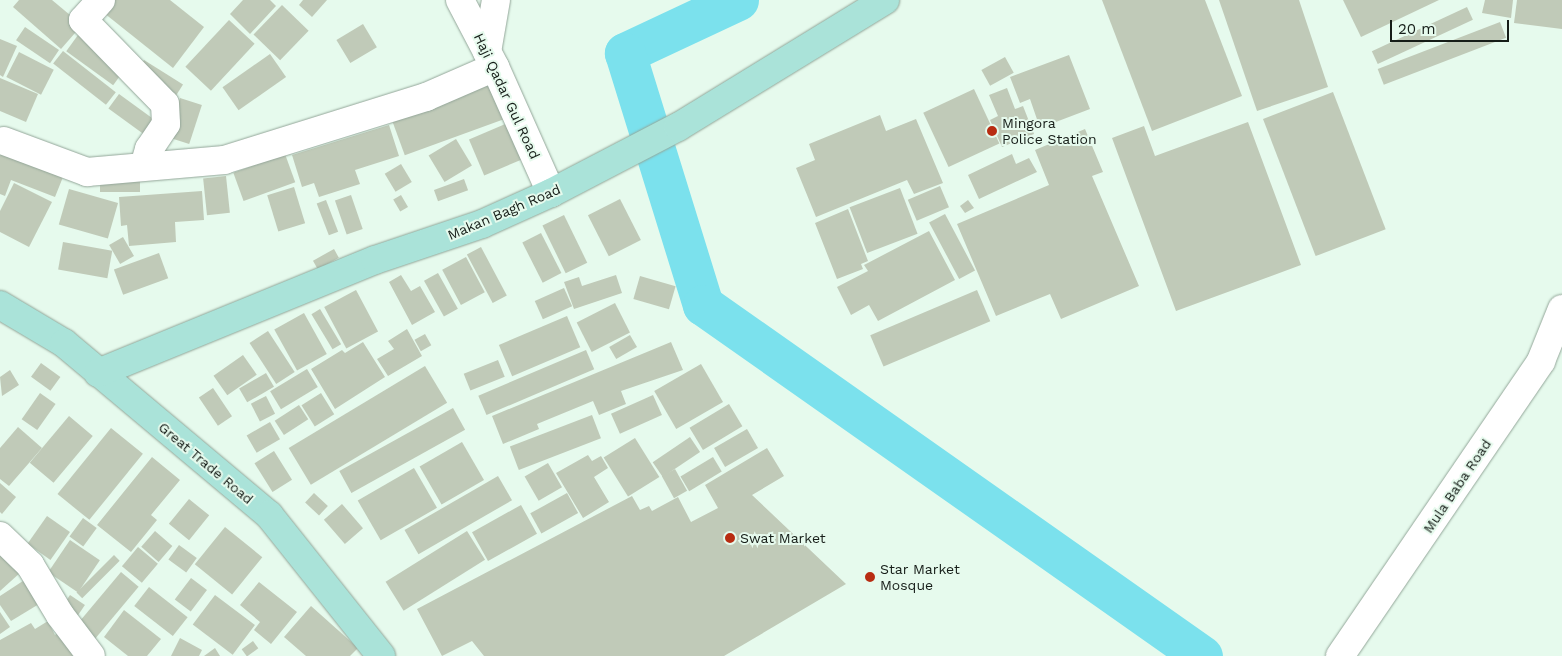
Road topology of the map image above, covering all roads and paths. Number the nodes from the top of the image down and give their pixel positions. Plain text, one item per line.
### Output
1 (101, 0) edge
2 (460, 0) edge
3 (496, 0) edge
4 (885, 0) edge
5 (491, 59) junction
6 (4, 141) dead end
7 (144, 166) junction
8 (551, 193) junction
9 (0, 305) edge
10 (1562, 309) edge
11 (98, 374) junction
12 (0, 536) edge
13 (1346, 649) edge
14 (91, 656) edge
15 (381, 656) edge

1 - 7 street
2 - 5 street, Haji Qadar Gul Road
3 - 5 street
4 - 8 main road, Makan Bagh Road
5 - 7 street
5 - 8 street, Haji Qadar Gul Road
6 - 7 street
8 - 11 main road, Makan Bagh Road
9 - 11 main road, Great Trade Road
10 - 13 street, Mula Baba Road
11 - 15 main road, Great Trade Road
12 - 14 street

